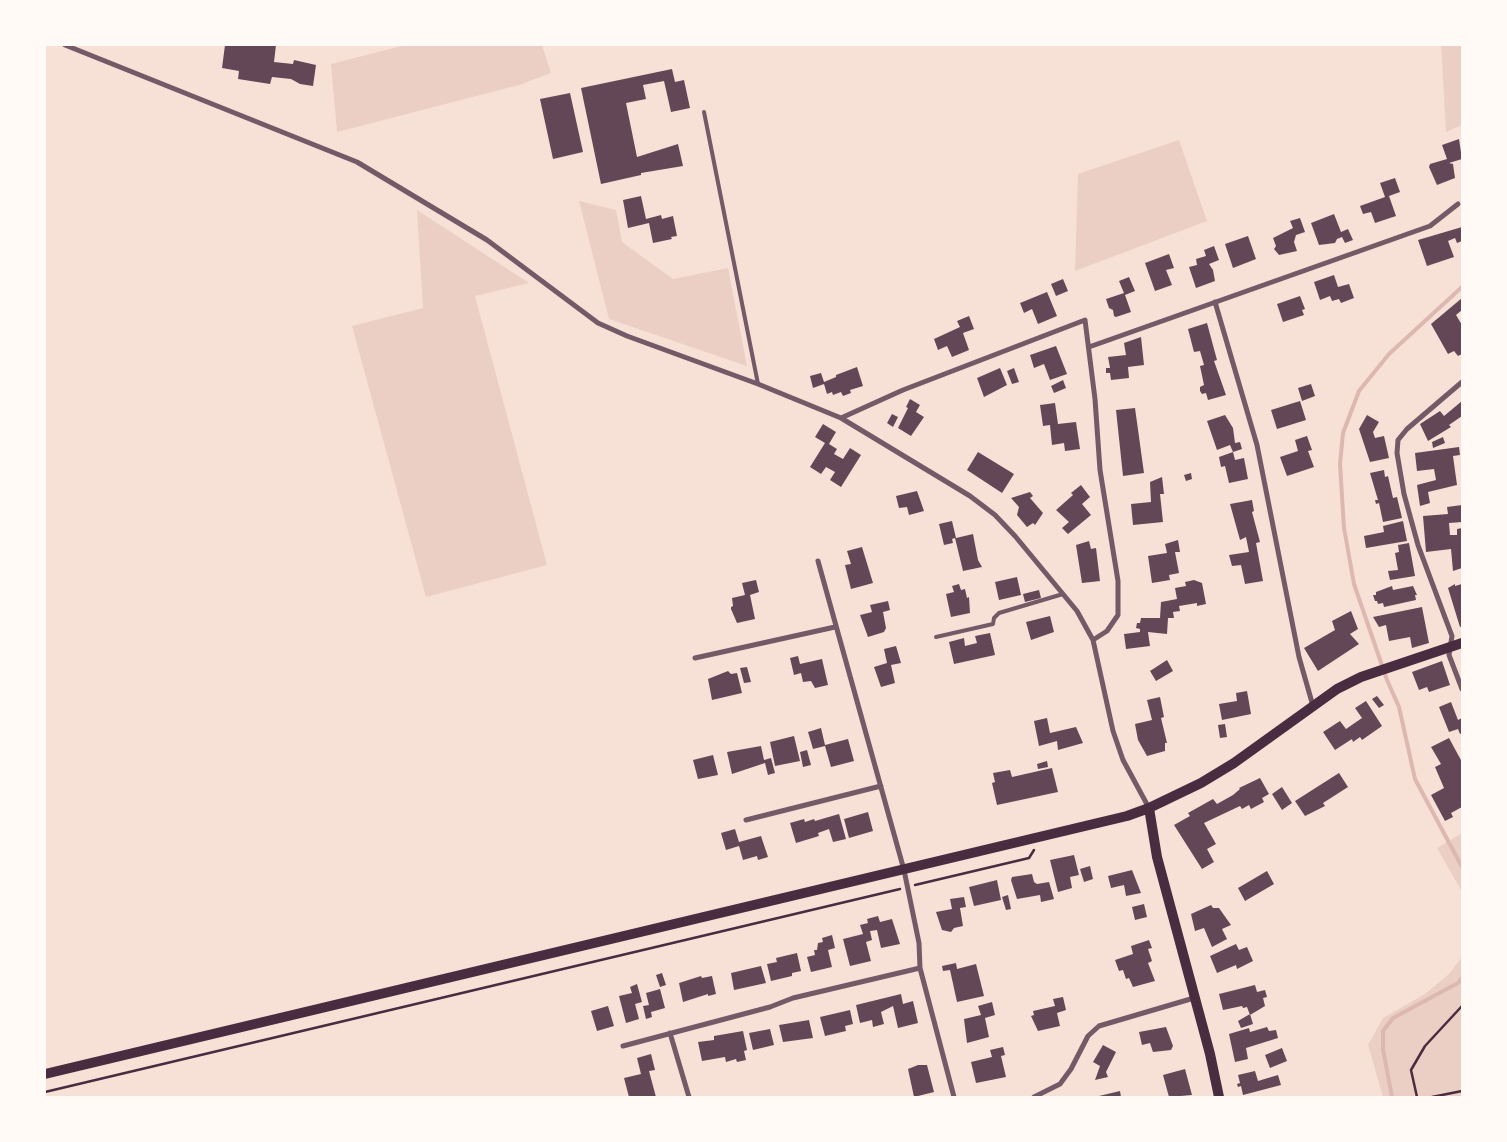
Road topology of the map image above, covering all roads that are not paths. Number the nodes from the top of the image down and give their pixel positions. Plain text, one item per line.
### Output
1 (65, 45) edge
2 (704, 112) dead end
3 (1458, 204) dead end
4 (1215, 302) junction
5 (1089, 346) junction
6 (1462, 382) edge
7 (758, 384) junction
8 (841, 418) junction
9 (818, 561) dead end
10 (1063, 594) junction
11 (835, 627) junction
12 (936, 637) dead end
13 (1093, 640) junction
14 (1462, 643) edge
15 (1450, 646) junction
16 (695, 658) dead end
17 (1462, 689) edge
18 (1313, 706) junction
19 (880, 786) junction
20 (1149, 808) junction
21 (746, 820) dead end
22 (904, 870) junction
23 (920, 968) junction
24 (1195, 998) junction
25 (670, 1033) junction
26 (623, 1046) dead end
27 (45, 1074) edge
28 (689, 1097) edge
29 (954, 1097) edge
30 (1034, 1097) edge
31 (1219, 1097) edge

1 - 7 street
2 - 7 lane
3 - 4 street
4 - 5 street
4 - 18 street
5 - 8 street
5 - 13 street
6 - 15 street
7 - 8 street
8 - 10 street
9 - 11 street
10 - 12 lane
10 - 13 street
11 - 16 street
11 - 19 street
13 - 20 street
14 - 15 main road
15 - 17 street
15 - 18 main road
18 - 20 main road
19 - 21 street
19 - 22 street
20 - 22 main road
20 - 24 main road
22 - 23 street
22 - 27 main road
23 - 25 street
23 - 29 street
24 - 30 street
24 - 31 main road
25 - 26 street
25 - 28 street

